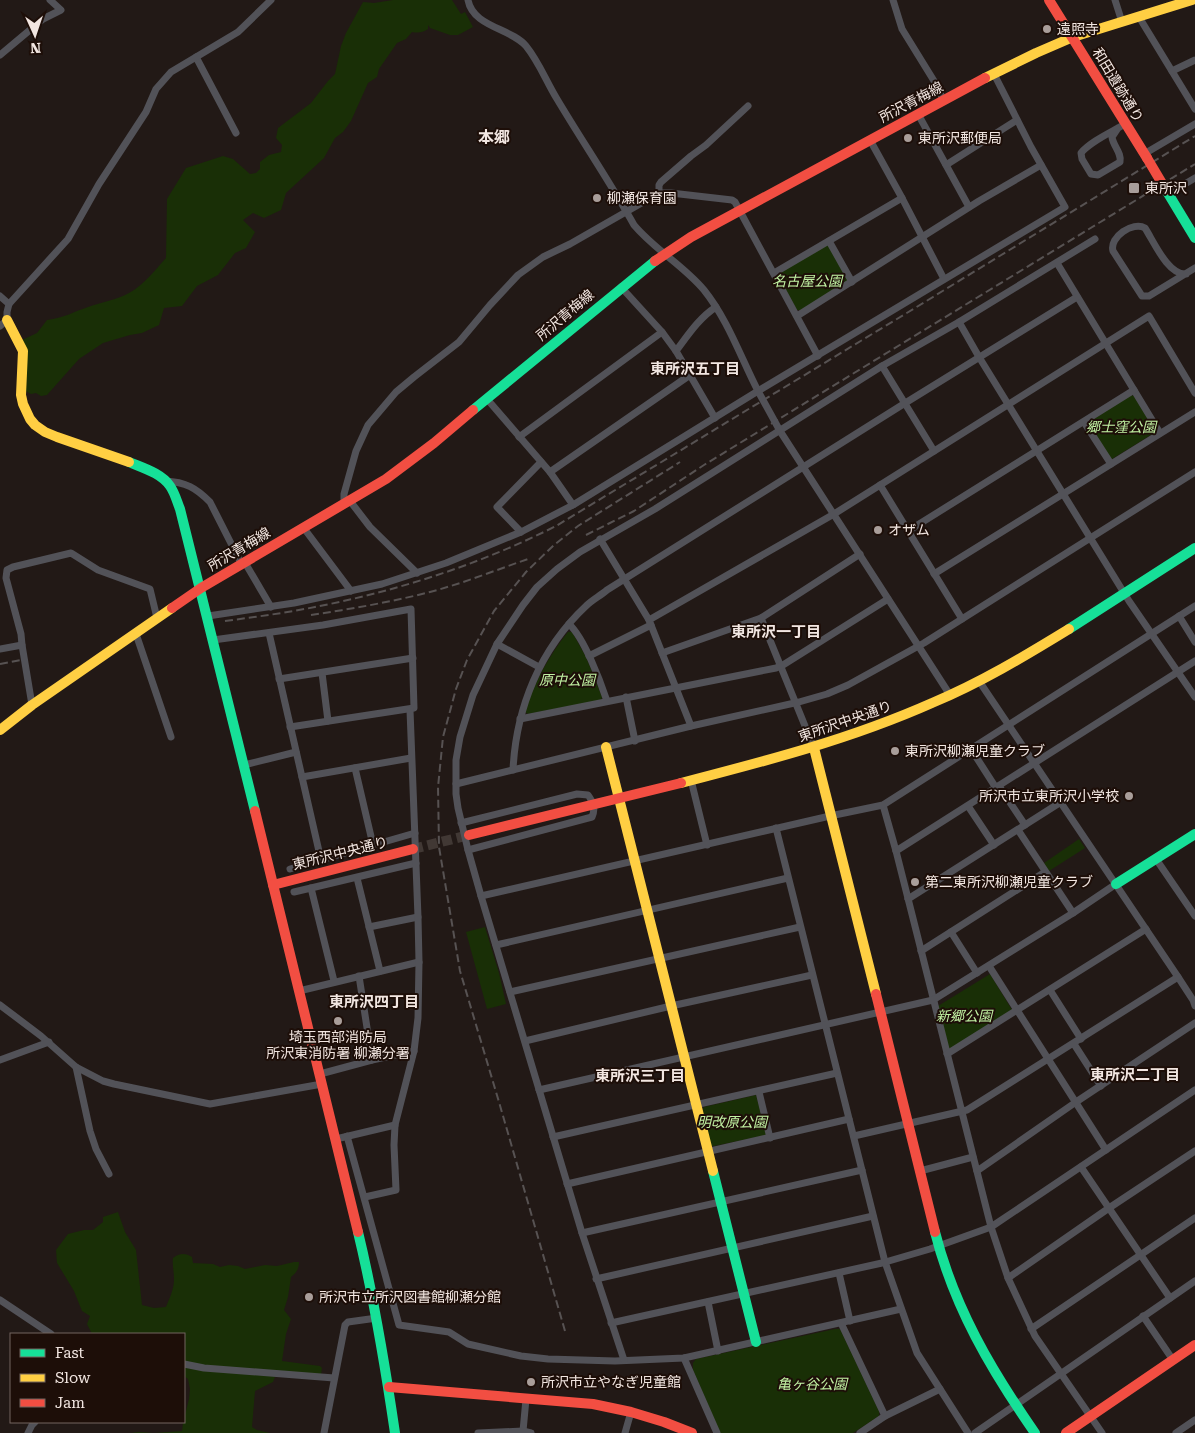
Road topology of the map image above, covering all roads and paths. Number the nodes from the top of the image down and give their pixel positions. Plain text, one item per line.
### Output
1 (50, 0) edge
2 (271, 0) edge
3 (468, 0) edge
4 (893, 0) edge
5 (1049, 0) edge
6 (1115, 0) edge
7 (1192, 0) edge
8 (1139, 16) junction
9 (1122, 22) junction
10 (1072, 37) junction
11 (0, 55) edge
12 (196, 57) junction
13 (1195, 60) edge
14 (1172, 71) junction
15 (994, 74) junction
16 (943, 101) junction
17 (748, 106) dead end
18 (1195, 109) edge
19 (918, 114) junction
20 (1017, 120) junction
21 (1195, 124) edge
22 (1122, 126) junction
23 (236, 133) dead end
24 (870, 140) junction
25 (1146, 156) junction
26 (1041, 164) junction
27 (946, 166) junction
28 (1195, 178) edge
29 (1167, 192) junction
30 (659, 193) junction
31 (902, 198) junction
32 (969, 207) junction
33 (740, 209) junction
34 (627, 212) junction
35 (923, 237) junction
36 (1195, 238) edge
37 (1095, 239) dead end
38 (829, 241) junction
39 (664, 254) junction
40 (1057, 263) junction
41 (1195, 268) edge
42 (774, 273) junction
43 (1186, 274) junction
44 (944, 279) junction
45 (852, 282) junction
46 (621, 287) junction
47 (0, 296) edge
48 (1078, 297) junction
49 (9, 304) junction
50 (716, 307) junction
51 (797, 316) junction
52 (959, 322) junction
53 (3, 323) edge
54 (662, 332) junction
55 (1106, 344) junction
56 (676, 351) junction
57 (818, 356) junction
58 (979, 357) junction
59 (882, 366) junction
60 (690, 375) junction
61 (1134, 390) junction
62 (758, 392) junction
63 (1195, 393) edge
64 (487, 399) junction
65 (906, 403) junction
66 (1008, 405) junction
67 (1195, 412) edge
68 (715, 418) junction
69 (1084, 422) junction
70 (780, 430) junction
71 (1160, 433) junction
72 (519, 437) junction
73 (934, 451) junction
74 (1037, 451) junction
75 (541, 462) junction
76 (1111, 464) junction
77 (804, 467) junction
78 (550, 472) junction
79 (1194, 476) edge
80 (165, 481) junction
81 (880, 485) junction
82 (1062, 493) junction
83 (347, 502) junction
84 (573, 505) junction
85 (834, 514) junction
86 (303, 527) junction
87 (908, 531) junction
88 (521, 532) junction
89 (1091, 538) junction
90 (600, 539) junction
91 (1195, 548) edge
92 (860, 554) junction
93 (243, 562) junction
94 (417, 573) junction
95 (934, 574) junction
96 (625, 580) junction
97 (200, 588) junction
98 (351, 591) junction
99 (1124, 593) junction
100 (888, 598) junction
101 (1195, 606) edge
102 (271, 607) junction
103 (208, 616) junction
104 (1178, 616) junction
105 (158, 618) junction
106 (760, 618) junction
107 (962, 619) junction
108 (650, 623) junction
109 (569, 624) junction
110 (268, 633) junction
111 (1152, 633) junction
112 (136, 634) junction
113 (214, 640) junction
114 (1195, 642) edge
115 (497, 644) junction
116 (22, 646) junction
117 (918, 646) junction
118 (0, 650) edge
119 (662, 653) junction
120 (589, 656) junction
121 (413, 658) junction
122 (1195, 661) edge
123 (780, 666) junction
124 (539, 667) junction
125 (1178, 672) junction
126 (322, 673) junction
127 (279, 679) junction
128 (979, 681) junction
129 (676, 687) junction
130 (950, 695) junction
131 (626, 697) junction
132 (1195, 697) edge
133 (607, 701) junction
134 (795, 702) junction
135 (32, 705) junction
136 (410, 710) junction
137 (520, 719) junction
138 (328, 721) junction
139 (1009, 725) junction
140 (691, 726) junction
141 (290, 728) junction
142 (0, 730) edge
143 (171, 737) dead end
144 (635, 741) junction
145 (606, 747) junction
146 (814, 748) junction
147 (971, 749) junction
148 (296, 752) junction
149 (411, 758) junction
150 (1035, 764) junction
151 (244, 765) junction
152 (355, 768) junction
153 (513, 770) junction
154 (302, 777) junction
155 (691, 780) junction
156 (456, 784) junction
157 (998, 787) junction
158 (618, 798) junction
159 (1061, 802) junction
160 (594, 804) junction
161 (883, 805) junction
162 (968, 806) junction
163 (830, 816) junction
164 (461, 822) junction
165 (1025, 825) junction
166 (776, 828) junction
167 (1018, 830) junction
168 (415, 833) junction
169 (1195, 834) edge
170 (468, 835) tunnel mouth
171 (707, 845) junction
172 (994, 845) junction
173 (373, 846) junction
174 (413, 849) tunnel mouth
175 (468, 850) junction
176 (896, 851) junction
177 (1156, 859) junction
178 (321, 860) junction
179 (634, 861) junction
180 (416, 863) junction
181 (290, 869) dead end
182 (1045, 872) junction
183 (357, 878) junction
184 (788, 878) junction
185 (273, 884) junction
186 (1116, 884) junction
187 (311, 888) junction
188 (294, 892) dead end
189 (481, 896) junction
190 (908, 899) junction
191 (647, 910) junction
192 (1073, 913) junction
193 (1195, 916) edge
194 (418, 917) junction
195 (800, 926) junction
196 (369, 928) junction
197 (1146, 929) junction
198 (951, 932) junction
199 (496, 945) junction
200 (921, 951) junction
201 (659, 959) junction
202 (419, 962) junction
203 (989, 966) junction
204 (380, 971) junction
205 (977, 973) junction
206 (812, 975) junction
207 (358, 976) junction
208 (1178, 977) junction
209 (334, 982) junction
210 (1050, 990) junction
211 (299, 991) junction
212 (510, 992) junction
213 (933, 1000) junction
214 (1194, 1001) edge
215 (0, 1005) edge
216 (671, 1006) junction
217 (1016, 1011) junction
218 (880, 1012) junction
219 (1195, 1023) edge
220 (825, 1025) junction
221 (1081, 1039) junction
222 (525, 1041) junction
223 (49, 1042) junction
224 (1074, 1044) junction
225 (414, 1051) junction
226 (947, 1054) junction
227 (684, 1057) junction
228 (1048, 1059) junction
229 (0, 1060) edge
230 (372, 1060) junction
231 (76, 1067) junction
232 (837, 1073) junction
233 (321, 1079) junction
234 (1101, 1086) junction
235 (539, 1090) junction
236 (1195, 1090) edge
237 (759, 1092) junction
238 (1076, 1102) junction
239 (696, 1104) junction
240 (962, 1112) junction
241 (849, 1119) junction
242 (908, 1123) junction
243 (395, 1125) junction
244 (347, 1136) junction
245 (854, 1136) junction
246 (553, 1137) junction
247 (770, 1138) junction
248 (336, 1139) junction
249 (1106, 1150) junction
250 (1195, 1150) edge
251 (708, 1151) junction
252 (973, 1157) junction
253 (1081, 1167) junction
254 (862, 1170) junction
255 (920, 1171) junction
256 (977, 1171) junction
257 (109, 1174) dead end
258 (567, 1184) junction
259 (365, 1197) junction
260 (720, 1201) junction
261 (1109, 1208) junction
262 (873, 1216) junction
263 (1195, 1218) edge
264 (991, 1227) junction
265 (582, 1233) junction
266 (939, 1246) junction
267 (733, 1248) junction
268 (1141, 1255) junction
269 (885, 1262) junction
270 (839, 1273) junction
271 (1008, 1278) junction
272 (596, 1279) junction
273 (1195, 1281) edge
274 (744, 1294) junction
275 (1170, 1298) junction
276 (0, 1300) edge
277 (708, 1302) junction
278 (901, 1310) junction
279 (1143, 1316) junction
280 (377, 1318) junction
281 (850, 1321) junction
282 (611, 1324) junction
283 (841, 1324) junction
284 (1032, 1329) junction
285 (50, 1333) edge
286 (756, 1342) junction
287 (1195, 1345) edge
288 (718, 1351) junction
289 (684, 1358) junction
290 (624, 1360) junction
291 (1173, 1360) junction
292 (185, 1364) edge
293 (1061, 1373) junction
294 (334, 1378) junction
295 (389, 1387) junction
296 (940, 1389) junction
297 (526, 1399) junction
298 (1015, 1404) junction
299 (631, 1412) junction
300 (885, 1416) junction
301 (1090, 1416) junction
302 (1195, 1420) edge
303 (527, 1432) edge
304 (324, 1433) edge
305 (395, 1433) edge
306 (478, 1433) edge
307 (625, 1433) edge
308 (692, 1433) edge
309 (717, 1433) edge
310 (860, 1433) edge
311 (968, 1433) edge
312 (974, 1433) edge
313 (1034, 1433) edge
314 (1066, 1433) edge
315 (1102, 1433) edge
316 (1176, 1433) edge

1 - 11 street
2 - 12 street
3 - 34 street
4 - 16 street
5 - 10 street, 和田遺跡通り
6 - 9 street
7 - 8 street, 所沢青梅線
8 - 9 street, 所沢青梅線
8 - 14 street
9 - 10 street, 所沢青梅線
10 - 15 street, 所沢青梅線
10 - 22 street, 和田遺跡通り
12 - 23 street
12 - 49 street
13 - 14 street
14 - 18 street
15 - 16 street, 所沢青梅線
15 - 20 street
16 - 19 street, 所沢青梅線
17 - 30 street
19 - 24 street, 所沢青梅線
19 - 27 street
20 - 26 street
20 - 27 street
21 - 25 street
22 - 22 street
22 - 25 street, 和田遺跡通り
24 - 31 street
24 - 33 street, 所沢青梅線
25 - 29 street, 和田遺跡通り, bridge
26 - 32 street
26 - 44 street
27 - 32 street
28 - 29 street
29 - 36 street, 和田遺跡通り
30 - 33 street
30 - 34 street
31 - 35 street
31 - 38 street
32 - 35 street
33 - 39 street, 所沢青梅線
33 - 42 street
34 - 39 street
34 - 83 street
35 - 44 street
35 - 45 street
37 - 40 street
38 - 42 street
38 - 45 street
39 - 46 street, 所沢青梅線
39 - 50 street
40 - 48 street
40 - 52 street
41 - 43 street
42 - 51 street
43 - 43 street
44 - 57 street
45 - 51 street
46 - 54 street
46 - 64 street, 所沢青梅線
47 - 49 street
48 - 55 street
48 - 58 street
49 - 53 street
50 - 56 street
50 - 62 street
51 - 57 street
52 - 58 street
52 - 59 street
53 - 80 street
54 - 56 street
54 - 72 street
55 - 61 street
55 - 63 street
55 - 66 street
56 - 60 street
57 - 62 street
58 - 65 street
58 - 66 street
59 - 65 street
59 - 70 street
60 - 68 street
60 - 78 street
61 - 69 street
61 - 71 street
62 - 68 street
62 - 70 street, bridge
64 - 72 street
64 - 83 street, 所沢青梅線
65 - 73 street
65 - 77 street
66 - 73 street
66 - 74 street
67 - 71 street
68 - 84 street
69 - 74 street
69 - 76 street
70 - 77 street
70 - 90 street
71 - 76 street
72 - 75 street
73 - 81 street
74 - 82 street
74 - 87 street
75 - 78 street
75 - 88 street
76 - 82 street
77 - 85 street
77 - 96 street
78 - 84 street
79 - 89 street
80 - 93 street
80 - 97 street
81 - 85 street
81 - 87 street
82 - 89 street
82 - 95 street
83 - 86 street, 所沢青梅線
83 - 94 street
84 - 88 street
85 - 92 street
85 - 108 street
86 - 93 street, 所沢青梅線
86 - 98 street
87 - 95 street
88 - 94 street
89 - 99 street
89 - 107 street
90 - 96 street
90 - 115 street
91 - 99 street, 東所沢中央通り
92 - 100 street
92 - 106 street
93 - 97 street, 所沢青梅線
93 - 102 street
94 - 98 street
95 - 107 street
96 - 108 street
96 - 109 street
97 - 103 street
97 - 105 street, 所沢青梅線
98 - 102 street
99 - 111 street
99 - 128 street, 東所沢中央通り
100 - 117 street
100 - 123 street
101 - 104 street
102 - 103 street
103 - 113 street
104 - 111 street
104 - 114 street
105 - 112 street, 所沢青梅線
105 - 116 street
106 - 119 street
106 - 123 street
107 - 117 street
108 - 119 street
108 - 120 street
109 - 120 street
109 - 124 street
110 - 113 street
110 - 121 street
110 - 127 street
111 - 125 street
111 - 139 street
112 - 135 street, 所沢青梅線
112 - 143 street
113 - 151 street
115 - 124 street
115 - 156 street
116 - 118 street
116 - 135 street
117 - 130 street
117 - 134 street
119 - 129 street
120 - 133 street
121 - 126 street
121 - 136 street
122 - 125 street
123 - 129 street
123 - 134 street
124 - 137 street
125 - 132 street
125 - 150 street
126 - 127 street
126 - 138 street
127 - 141 street
128 - 130 street, 東所沢中央通り
128 - 139 street
129 - 131 street
129 - 140 street
130 - 146 street, 東所沢中央通り
131 - 133 street
131 - 144 street
133 - 137 street
134 - 140 street
134 - 146 street
135 - 142 street, 所沢青梅線
136 - 138 street
136 - 149 street
137 - 153 street
138 - 141 street
139 - 147 street
139 - 150 street
140 - 144 street
141 - 148 street
144 - 145 street
145 - 153 street
145 - 158 street
146 - 155 street, 東所沢中央通り
146 - 163 street
147 - 157 street
147 - 161 street
148 - 151 street
148 - 154 street
149 - 152 street
149 - 168 street
150 - 157 street
150 - 159 street
151 - 185 street
152 - 154 street
152 - 173 street
153 - 156 street
154 - 178 street
155 - 158 street, 東所沢中央通り
155 - 171 street
156 - 164 street
157 - 162 street
157 - 165 street
158 - 160 street, 東所沢中央通り
158 - 179 street
159 - 165 street
159 - 186 street
160 - 164 street
160 - 170 street, 東所沢中央通り
160 - 175 street
161 - 163 street
161 - 176 street
162 - 172 street
162 - 176 street
163 - 166 street
163 - 218 street
164 - 175 street
165 - 167 street
166 - 171 street
166 - 184 street
167 - 172 street
167 - 182 street
168 - 173 street
168 - 180 street
169 - 177 street
171 - 179 street
172 - 190 street
173 - 178 street
174 - 185 street, 東所沢中央通り
175 - 189 street
176 - 190 street
177 - 186 street
177 - 193 street
178 - 181 street
179 - 189 street
179 - 191 street
180 - 183 street
180 - 194 street
182 - 192 street
182 - 198 street
183 - 187 street
183 - 196 street
184 - 191 street
184 - 195 street
185 - 211 street
186 - 192 street
186 - 197 street
187 - 188 street
187 - 209 street
189 - 199 street
190 - 200 street
191 - 199 street
191 - 201 street
192 - 203 street
194 - 196 street
194 - 202 street
195 - 201 street
195 - 206 street
196 - 204 street
197 - 208 street
197 - 210 street
198 - 200 street
198 - 205 street
199 - 212 street
200 - 213 street
201 - 212 street
201 - 216 street
202 - 204 street
202 - 225 street
203 - 205 street
203 - 217 street
204 - 207 street
205 - 213 street
206 - 216 street
206 - 220 street
207 - 209 street
207 - 230 street
208 - 214 street
208 - 221 street
209 - 211 street
210 - 217 street
210 - 221 street
211 - 233 street
212 - 222 street
213 - 218 street
213 - 226 street
215 - 223 street
216 - 222 street
216 - 227 street
217 - 226 street
217 - 228 street
218 - 220 street
218 - 242 street
219 - 234 street
220 - 227 street
220 - 232 street
221 - 224 street
222 - 235 street
223 - 229 street
223 - 231 street
224 - 228 street
224 - 234 street
225 - 230 street
225 - 243 street
226 - 240 street
227 - 235 street
227 - 239 street
228 - 238 street
228 - 240 street
230 - 233 street
231 - 233 street
231 - 257 street
232 - 237 street
232 - 241 street
233 - 248 street
234 - 238 street
235 - 246 street
236 - 249 street
237 - 239 street
237 - 247 street
238 - 249 street
238 - 256 street
239 - 246 street
239 - 251 street
240 - 242 street
240 - 252 street
241 - 245 street
241 - 247 street
242 - 245 street
242 - 255 street
243 - 244 street
243 - 259 street
244 - 248 street
244 - 259 street
245 - 254 street
246 - 258 street
247 - 251 street
248 - 280 street
249 - 253 street
250 - 261 street
251 - 258 street
251 - 260 street
252 - 255 street
252 - 256 street
253 - 261 street
253 - 264 street
254 - 260 street
254 - 262 street
255 - 266 street
256 - 264 street
258 - 265 street
259 - 290 street
260 - 265 street
260 - 267 street
261 - 268 street
261 - 271 street
262 - 267 street
262 - 269 street
263 - 268 street
264 - 266 street
264 - 271 street
265 - 272 street
266 - 269 street
266 - 298 street
267 - 272 street
267 - 274 street
268 - 275 street
268 - 284 street
269 - 270 street
269 - 278 street
270 - 274 street
270 - 281 street
271 - 284 street
272 - 282 street
273 - 275 street
274 - 277 street
274 - 286 street
275 - 279 street
276 - 285 street
277 - 282 street
277 - 288 street
278 - 281 street
278 - 296 street
279 - 291 street
279 - 293 street
280 - 294 street
280 - 295 street
281 - 283 street
282 - 290 street
283 - 286 street
283 - 300 street
284 - 293 street
286 - 288 street
287 - 291 street
288 - 289 street
289 - 290 street
289 - 309 street
291 - 301 street
292 - 294 street
293 - 298 street
293 - 301 street
294 - 304 street
295 - 297 street
295 - 305 street
296 - 300 street
296 - 311 street
297 - 299 street
297 - 303 street
298 - 312 street
298 - 313 street
299 - 307 street
299 - 308 street
300 - 310 street
301 - 314 street
301 - 315 street
302 - 316 street
303 - 306 street

